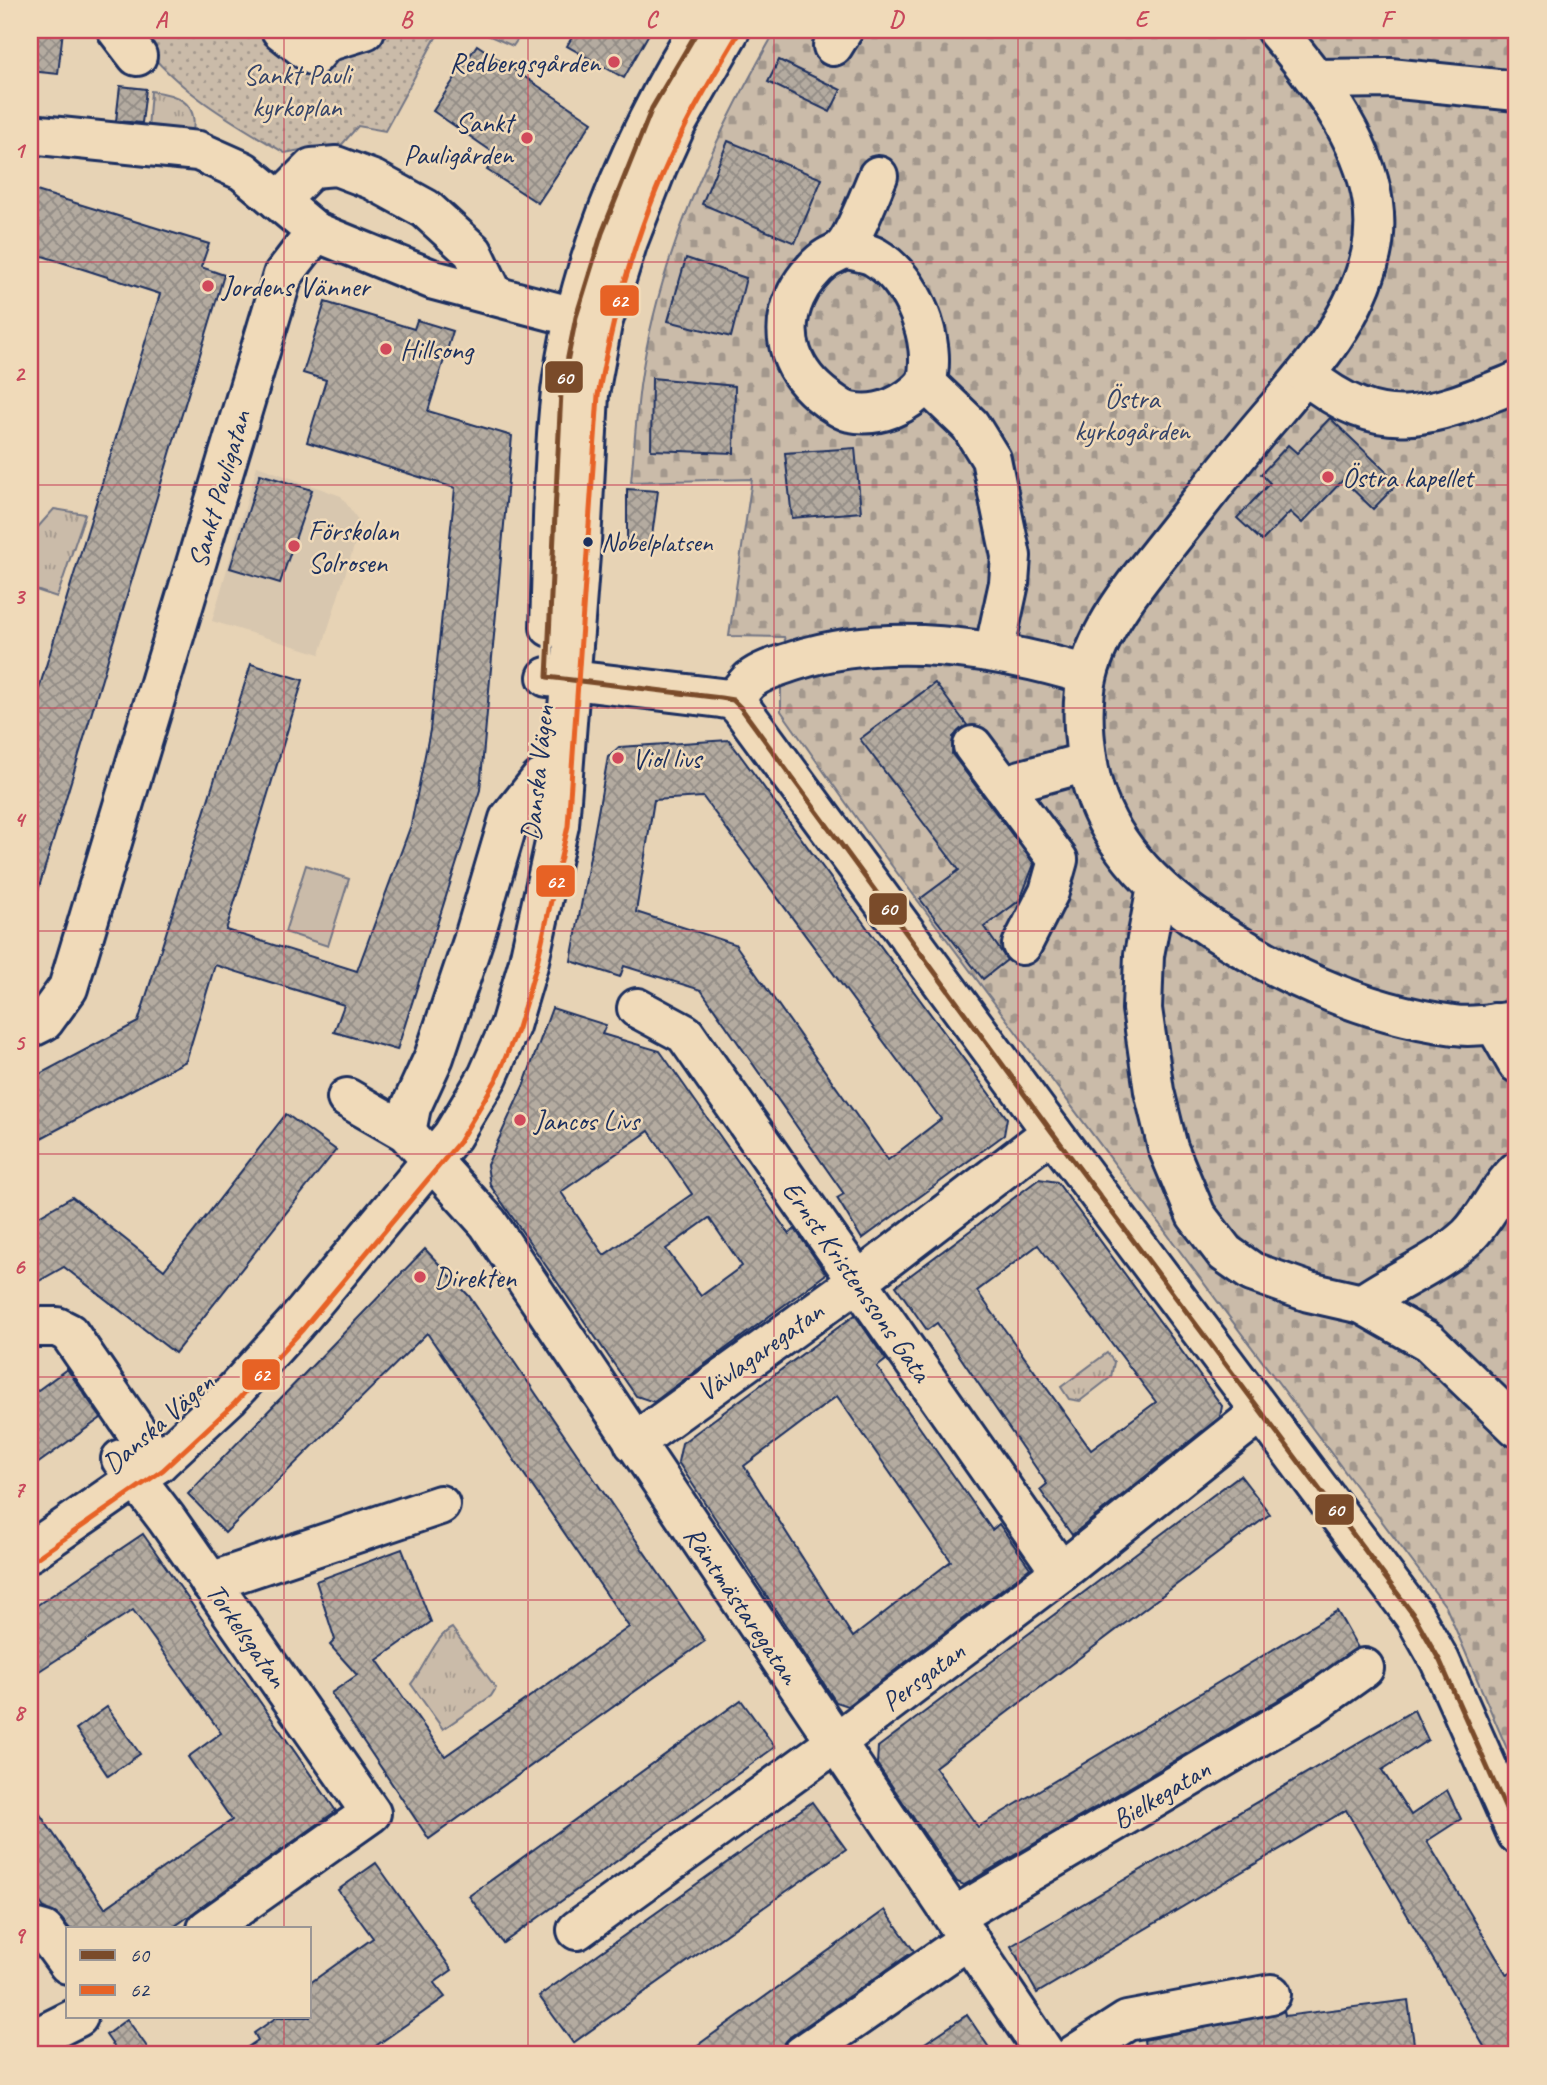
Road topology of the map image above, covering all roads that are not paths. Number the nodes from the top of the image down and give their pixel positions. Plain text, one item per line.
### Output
1 (281, 30) edge
2 (365, 30) edge
3 (698, 30) edge
4 (730, 30) edge
5 (1276, 30) edge
6 (1317, 79) junction
7 (1517, 91) edge
8 (30, 134) edge
9 (878, 176) dead end
10 (279, 201) junction
11 (316, 232) junction
12 (844, 248) junction
13 (494, 296) junction
14 (589, 321) junction
15 (1306, 375) junction
16 (1517, 382) edge
17 (926, 383) junction
18 (994, 652) junction
19 (1087, 675) junction
20 (559, 678) junction
21 (733, 700) junction
22 (973, 746) dead end
23 (1087, 762) junction
24 (1003, 785) junction
25 (1157, 887) junction
26 (1022, 945) dead end
27 (637, 1008) dead end
28 (1506, 1022) edge
29 (30, 1028) edge
30 (1517, 1063) edge
31 (347, 1098) dead end
32 (1052, 1132) junction
33 (417, 1146) junction
34 (1517, 1171) edge
35 (858, 1281) junction
36 (1362, 1304) junction
37 (30, 1326) edge
38 (1261, 1412) junction
39 (1517, 1427) edge
40 (634, 1443) junction
41 (139, 1461) junction
42 (440, 1505) dead end
43 (30, 1522) edge
44 (30, 1552) edge
45 (1061, 1572) junction
46 (210, 1582) junction
47 (1364, 1668) dead end
48 (835, 1743) junction
49 (1517, 1834) edge
50 (30, 1927) edge
51 (211, 1927) edge
52 (962, 1927) junction
53 (577, 1930) dead end
54 (66, 1961) edge
55 (1271, 1994) dead end
56 (76, 2018) edge
57 (30, 2041) edge
58 (802, 2055) edge
59 (1046, 2055) edge
60 (1074, 2055) edge

1 - 2 street
3 - 14 street, Danska Vägen
4 - 14 street, Danska Vägen
5 - 6 street
6 - 7 street
6 - 15 street
8 - 10 street
9 - 12 street
10 - 11 street
10 - 13 street
11 - 13 street
11 - 29 street, Sankt Pauligatan
12 - 17 street
12 - 17 street
13 - 14 street
14 - 20 street, Danska Vägen
15 - 16 street
15 - 19 street
17 - 18 street
18 - 19 street
18 - 21 street
19 - 23 street
20 - 21 street
20 - 33 street, Danska Vägen
20 - 33 street, Danska Vägen
21 - 32 street
22 - 24 street
23 - 24 street
23 - 25 street
24 - 26 street
25 - 28 street
25 - 36 street
27 - 35 street, Ernst Kristenssons Gata
28 - 30 street
31 - 33 street, Räntmästaregatan
32 - 35 street, Vävlagaregatan
32 - 38 street
33 - 40 street, Räntmästaregatan
33 - 41 street, Danska Vägen
34 - 36 street
35 - 40 street, Vävlagaregatan
35 - 45 street, Ernst Kristenssons Gata
36 - 39 street
37 - 41 street, Torkelsgatan
38 - 45 street, Persgatan
38 - 49 street
40 - 48 street, Räntmästaregatan
41 - 43 street, Danska Vägen
41 - 44 street, Danska Vägen
41 - 46 street, Torkelsgatan
42 - 46 street
45 - 48 street, Persgatan
46 - 51 street, Torkelsgatan
47 - 52 street, Bielkegatan
48 - 52 street, Räntmästaregatan
48 - 53 street, Persgatan
50 - 54 street
52 - 58 street, Bielkegatan
52 - 59 street, Räntmästaregatan
55 - 60 street
56 - 57 street

